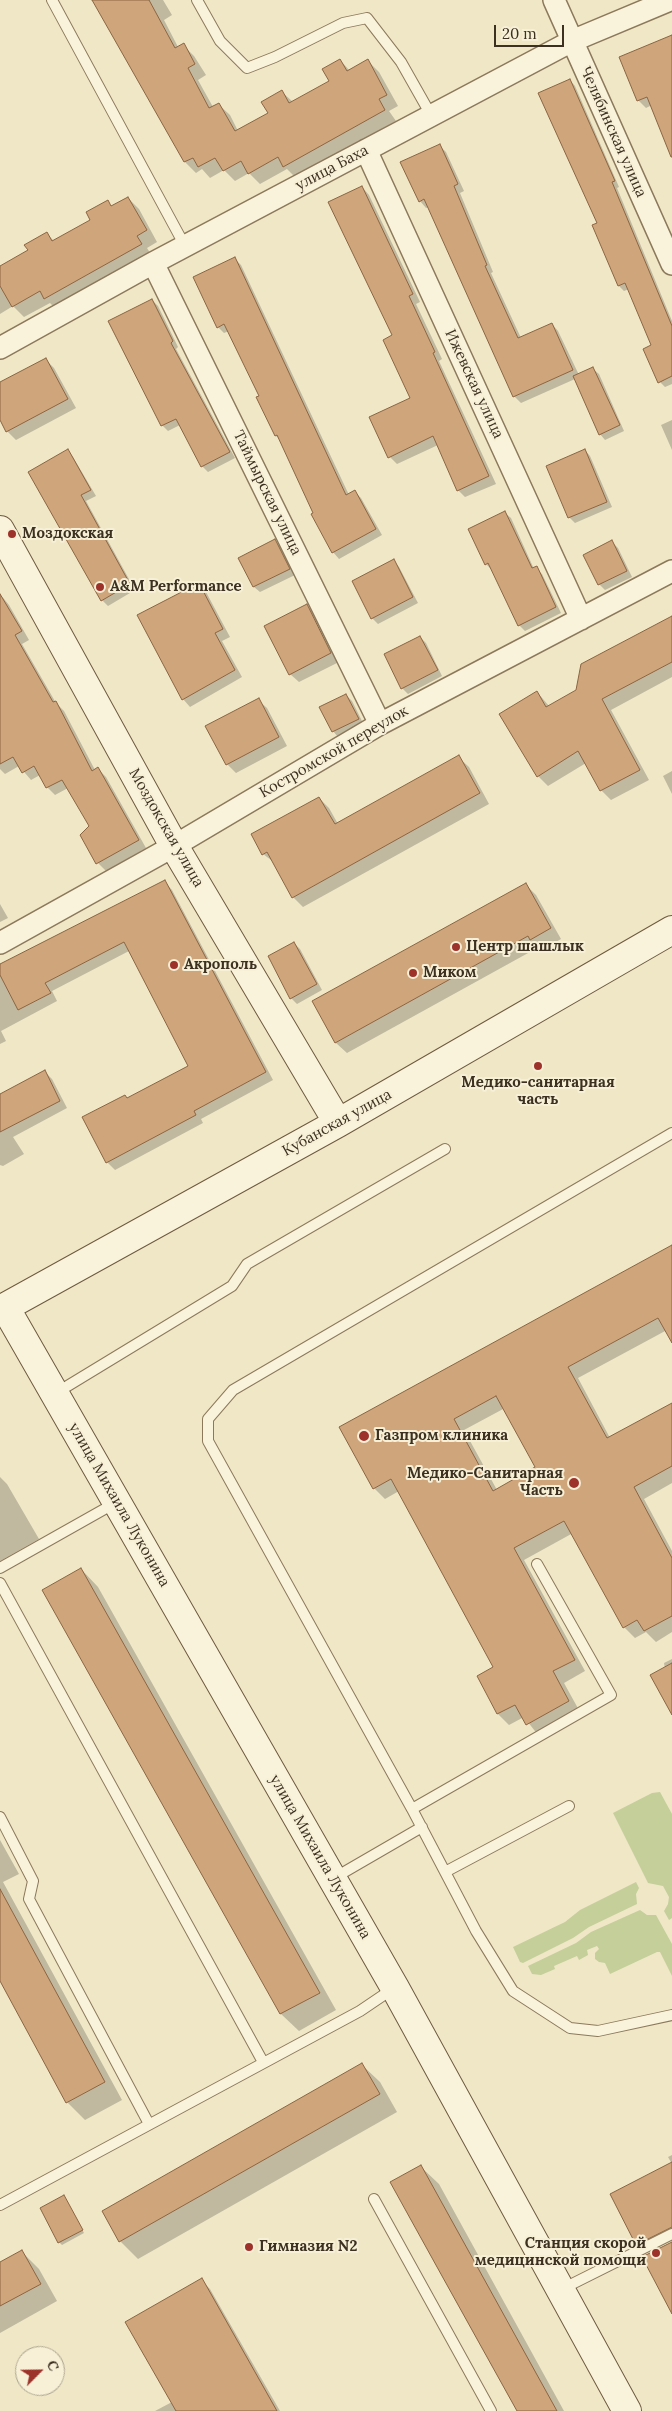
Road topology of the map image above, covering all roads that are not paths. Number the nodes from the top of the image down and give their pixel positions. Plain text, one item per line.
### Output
1 (52, 0) edge
2 (198, 0) edge
3 (554, 0) edge
4 (670, 0) edge
5 (572, 41) junction
6 (431, 115) junction
7 (366, 150) junction
8 (185, 246) junction
9 (153, 263) junction
10 (672, 264) edge
11 (0, 348) edge
12 (0, 530) edge
13 (672, 571) edge
14 (581, 618) junction
15 (380, 724) junction
16 (174, 846) junction
17 (672, 930) edge
18 (0, 942) edge
19 (338, 1123) junction
20 (672, 1133) edge
21 (445, 1149) dead end
22 (3, 1309) edge
23 (55, 1393) junction
24 (118, 1502) junction
25 (537, 1564) dead end
26 (0, 1568) edge
27 (0, 1583) edge
28 (569, 1806) dead end
29 (412, 1809) junction
30 (0, 1817) edge
31 (422, 1827) junction
32 (445, 1872) junction
33 (333, 1878) junction
34 (395, 1988) junction
35 (672, 2015) edge
36 (263, 2062) junction
37 (149, 2124) junction
38 (374, 2199) dead end
39 (0, 2205) edge
40 (672, 2234) edge
41 (561, 2289) junction
42 (491, 2411) edge
43 (628, 2411) edge

1 - 8 lane
2 - 6 lane
3 - 5 street, Челябинская улица
4 - 5 street, улица Баха
5 - 6 street, улица Баха
5 - 10 street, Челябинская улица
6 - 7 street, улица Баха
7 - 8 street, улица Баха
7 - 14 street, Ижевская улица
8 - 9 street, улица Баха
9 - 11 street, улица Баха
9 - 15 street, Таймырская улица
12 - 16 main road, Моздокская улица
13 - 14 street, Костромской переулок
14 - 15 street, Костромской переулок
15 - 16 street, Костромской переулок
16 - 18 street, Костромской переулок
16 - 19 main road, Моздокская улица
17 - 19 main road, Кубанская улица
19 - 22 main road, Кубанская улица
20 - 29 lane
21 - 23 lane
22 - 23 main road, улица Михаила Луконина
23 - 24 main road, улица Михаила Луконина
24 - 26 lane
24 - 33 main road, улица Михаила Луконина
25 - 29 lane
27 - 36 lane
28 - 32 lane
29 - 31 lane
30 - 37 lane
31 - 32 lane
31 - 33 lane
32 - 35 lane
33 - 34 main road, улица Михаила Луконина
34 - 36 lane
34 - 41 main road, улица Михаила Луконина
36 - 37 lane
37 - 39 lane
38 - 42 lane
40 - 41 lane
41 - 43 main road, улица Михаила Луконина

